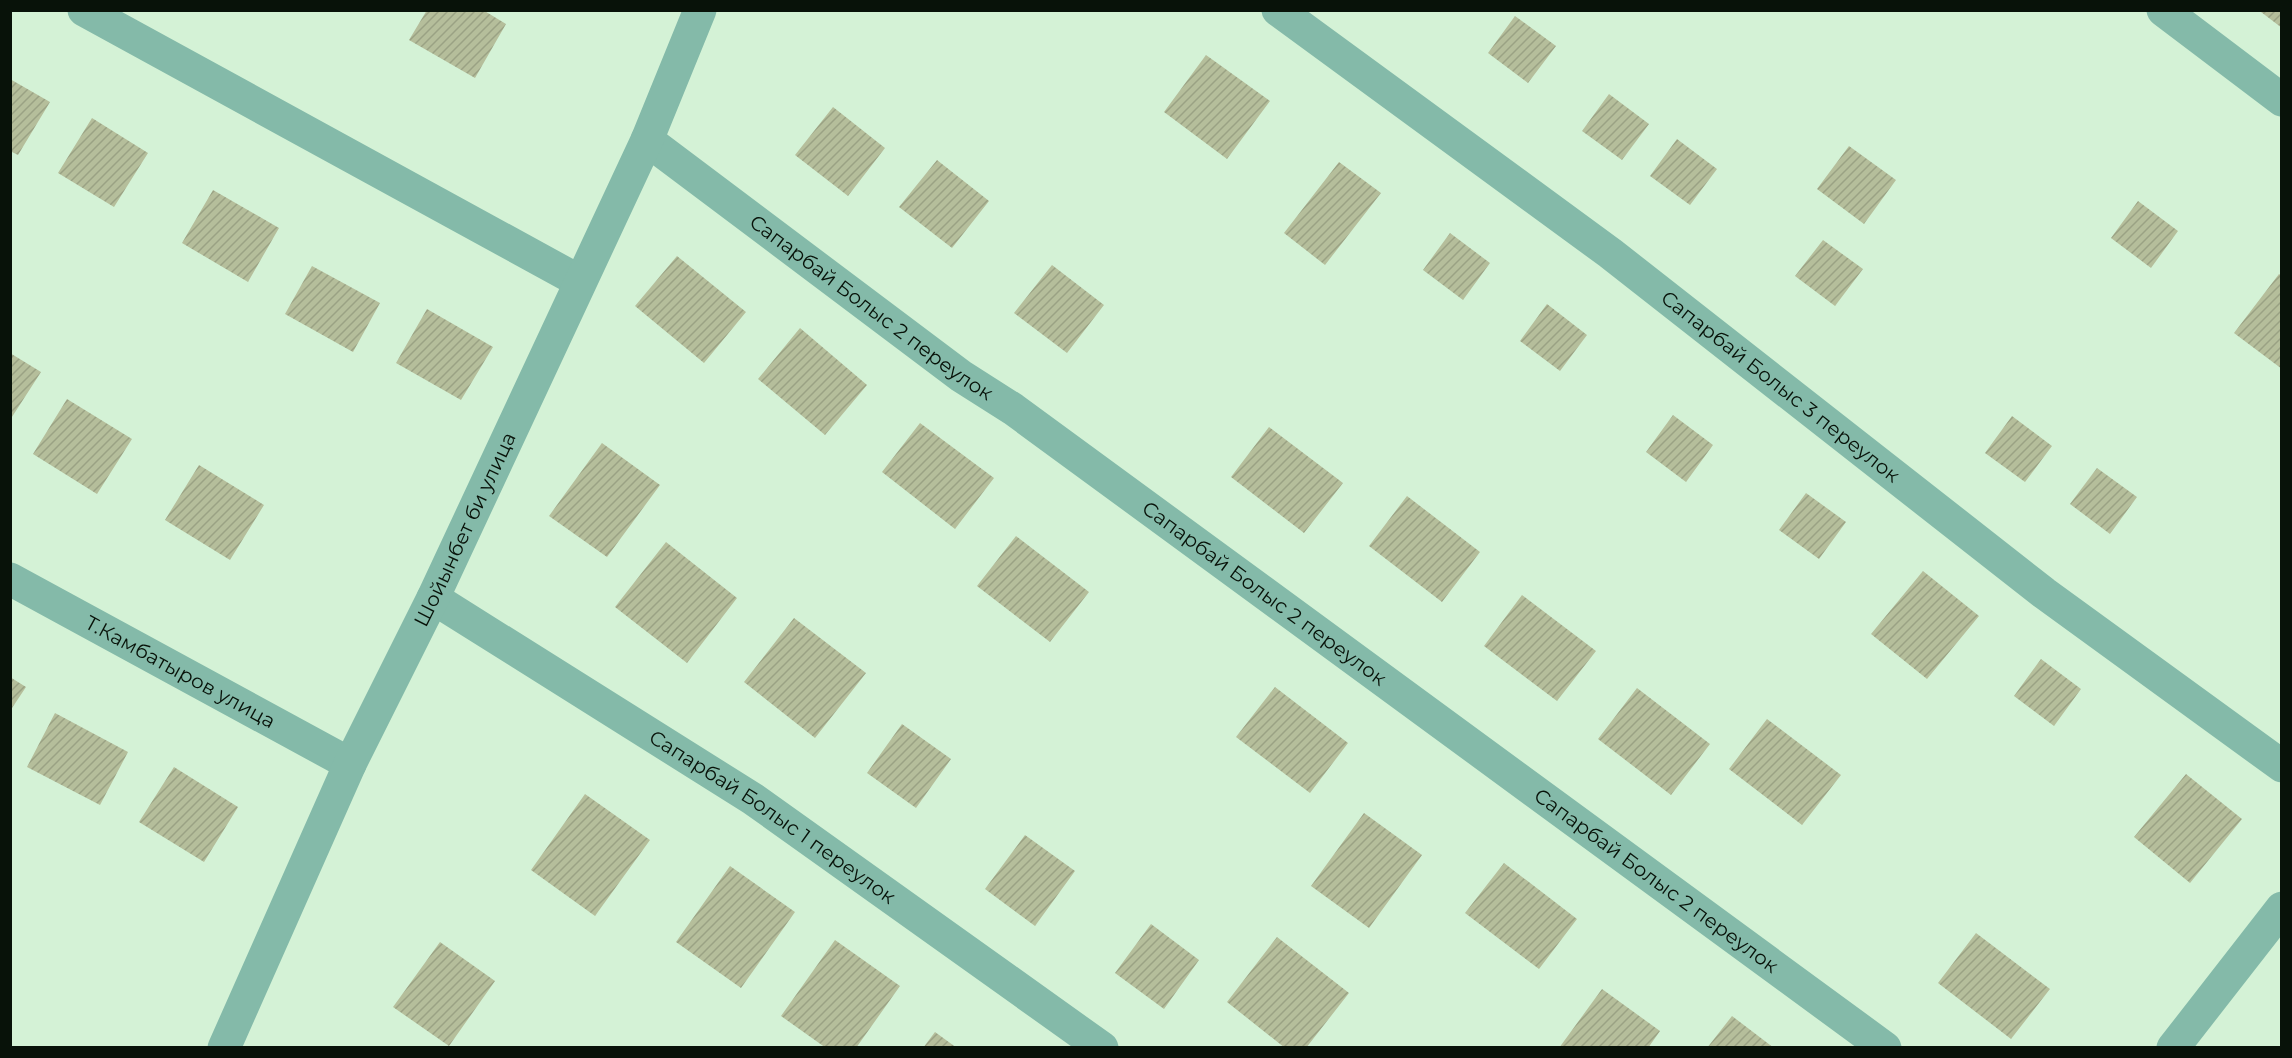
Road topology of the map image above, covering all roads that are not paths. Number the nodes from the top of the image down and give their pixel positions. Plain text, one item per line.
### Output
1 (84, 10) edge
2 (700, 10) edge
3 (1278, 10) edge
4 (2163, 10) edge
5 (2282, 100) edge
6 (646, 140) junction
7 (579, 281) junction
8 (10, 579) edge
9 (433, 598) junction
10 (350, 764) junction
11 (2282, 766) edge
12 (2282, 908) edge
13 (224, 1047) edge
14 (1102, 1047) edge
15 (1885, 1047) edge
16 (2172, 1047) edge

1 - 7 street
2 - 6 street, Шойынбет би улица
3 - 11 street, Сапарбай Болыс 3 переулок
4 - 5 street
6 - 7 street, Шойынбет би улица
6 - 15 street, Сапарбай Болыс 2 переулок
7 - 9 street, Шойынбет би улица
8 - 10 street, Т.Камбатыров улица
9 - 10 street, Шойынбет би улица
9 - 14 street, Сапарбай Болыс 1 переулок
10 - 13 street, Шойынбет би улица
12 - 16 street

